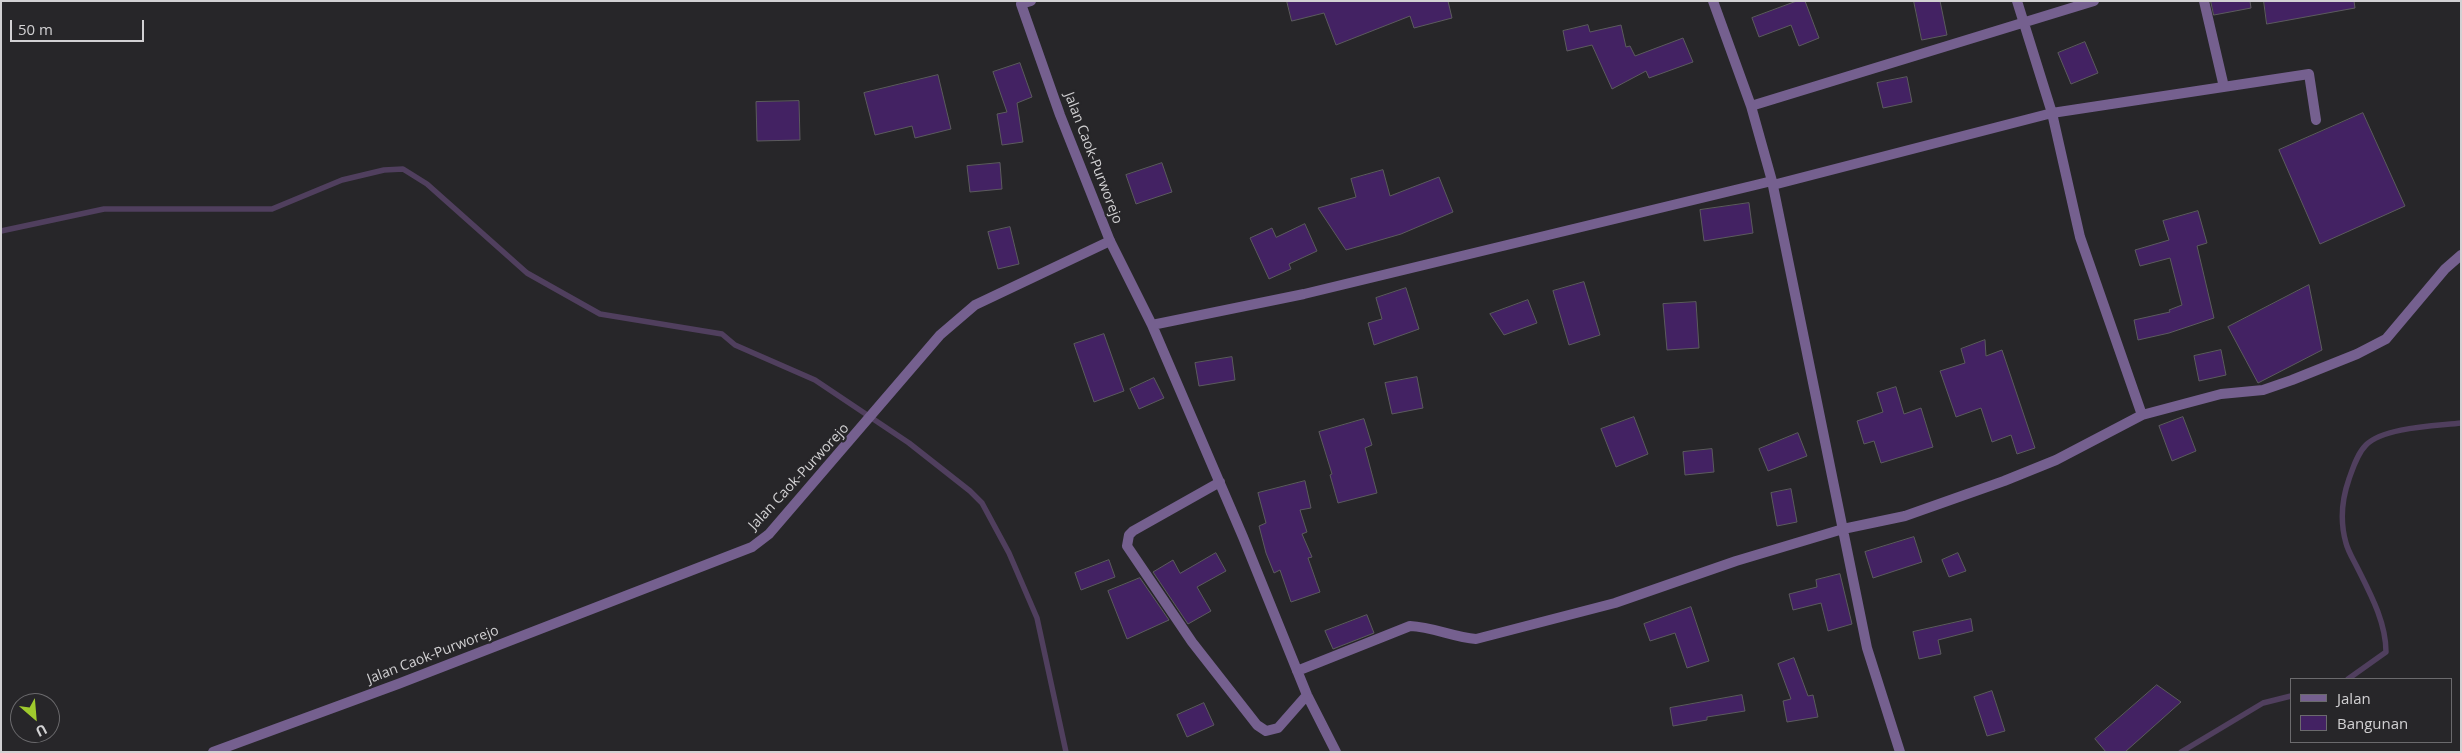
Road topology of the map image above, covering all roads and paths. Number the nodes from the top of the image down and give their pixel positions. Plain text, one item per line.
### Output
1 (1713, 1) edge
2 (2017, 1) edge
3 (2094, 1) edge
4 (2204, 1) edge
5 (1024, 2) edge
6 (2024, 21) junction
7 (2224, 87) junction
8 (1751, 106) junction
9 (2052, 113) junction
10 (2316, 120) dead end
11 (1773, 183) junction
12 (1110, 241) junction
13 (2461, 255) edge
14 (1152, 325) junction
15 (2142, 415) junction
16 (1220, 482) junction
17 (1843, 529) junction
18 (1297, 671) junction
19 (1308, 695) junction
20 (214, 752) edge
21 (1336, 752) edge
22 (1900, 752) edge

1 - 8 street
2 - 6 street
3 - 6 street
4 - 7 street
5 - 12 street, Jalan Caok-Purworejo
6 - 8 street
6 - 9 street
7 - 9 street
7 - 10 street
8 - 11 street
9 - 11 street
9 - 15 street
11 - 14 street
11 - 17 street
12 - 14 street
12 - 20 street, Jalan Caok-Purworejo
13 - 15 street
14 - 16 street
15 - 17 street
16 - 18 street
16 - 19 street
17 - 18 street
17 - 22 street
18 - 19 street
19 - 21 street

